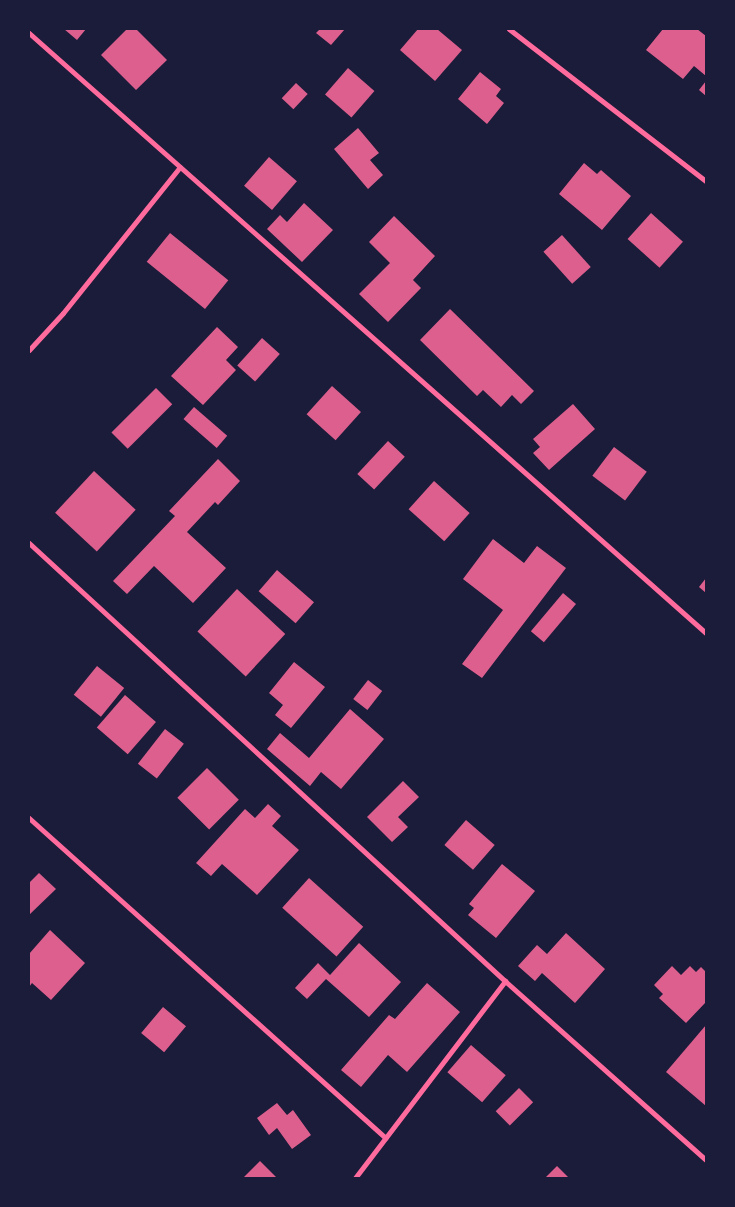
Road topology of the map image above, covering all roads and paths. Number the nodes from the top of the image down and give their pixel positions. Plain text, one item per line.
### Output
1 (509, 29) edge
2 (29, 33) edge
3 (180, 167) junction
4 (706, 181) edge
5 (29, 350) edge
6 (29, 543) edge
7 (706, 633) edge
8 (29, 818) edge
9 (505, 981) junction
10 (386, 1138) junction
11 (706, 1160) edge
12 (355, 1178) edge

1 - 4 street
2 - 3 street
3 - 5 street
3 - 7 street
6 - 9 street
8 - 10 street
9 - 10 street
9 - 11 street
10 - 12 street

